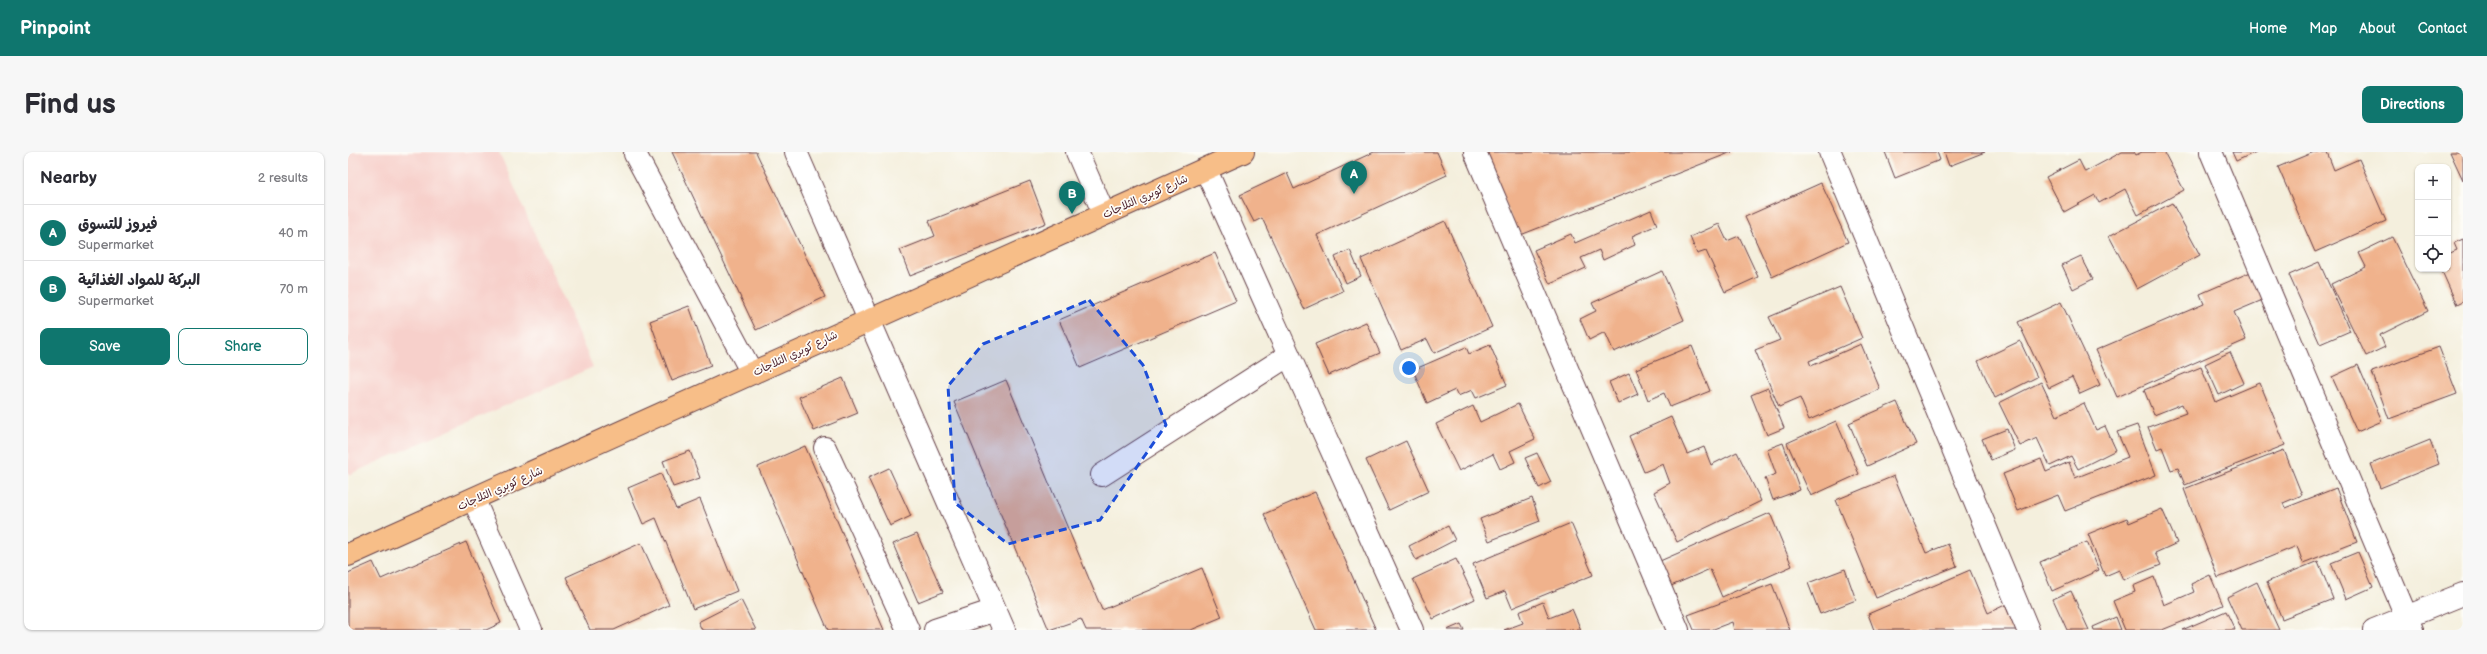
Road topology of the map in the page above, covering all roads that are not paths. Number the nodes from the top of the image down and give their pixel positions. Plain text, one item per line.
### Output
1 (796, 152) edge
2 (1077, 152) edge
3 (1242, 152) edge
4 (1474, 152) edge
5 (1830, 152) edge
6 (2211, 152) edge
7 (635, 154) dead end
8 (1206, 170) junction
9 (1104, 214) junction
10 (868, 320) junction
11 (1289, 355) junction
12 (752, 373) junction
13 (825, 448) dead end
14 (1102, 475) dead end
15 (474, 500) junction
16 (348, 556) edge
17 (2463, 594) edge
18 (995, 610) junction
19 (2409, 624) edge
20 (531, 630) edge
21 (908, 630) edge
22 (935, 630) edge
23 (1004, 630) edge
24 (1412, 630) edge
25 (1678, 630) edge
26 (2028, 630) edge
27 (2374, 630) edge

1 - 10 street
2 - 9 street
3 - 8 main road, شارع كوبري الثلاجات
4 - 25 street
5 - 26 street
6 - 19 street
7 - 12 street
8 - 9 main road, شارع كوبري الثلاجات
8 - 11 street
9 - 10 main road, شارع كوبري الثلاجات
10 - 12 main road, شارع كوبري الثلاجات
10 - 18 street
11 - 14 street
11 - 24 street
12 - 15 main road, شارع كوبري الثلاجات
13 - 21 street
15 - 16 main road, شارع كوبري الثلاجات
15 - 20 street
17 - 19 street
18 - 22 street
18 - 23 street
19 - 27 street

